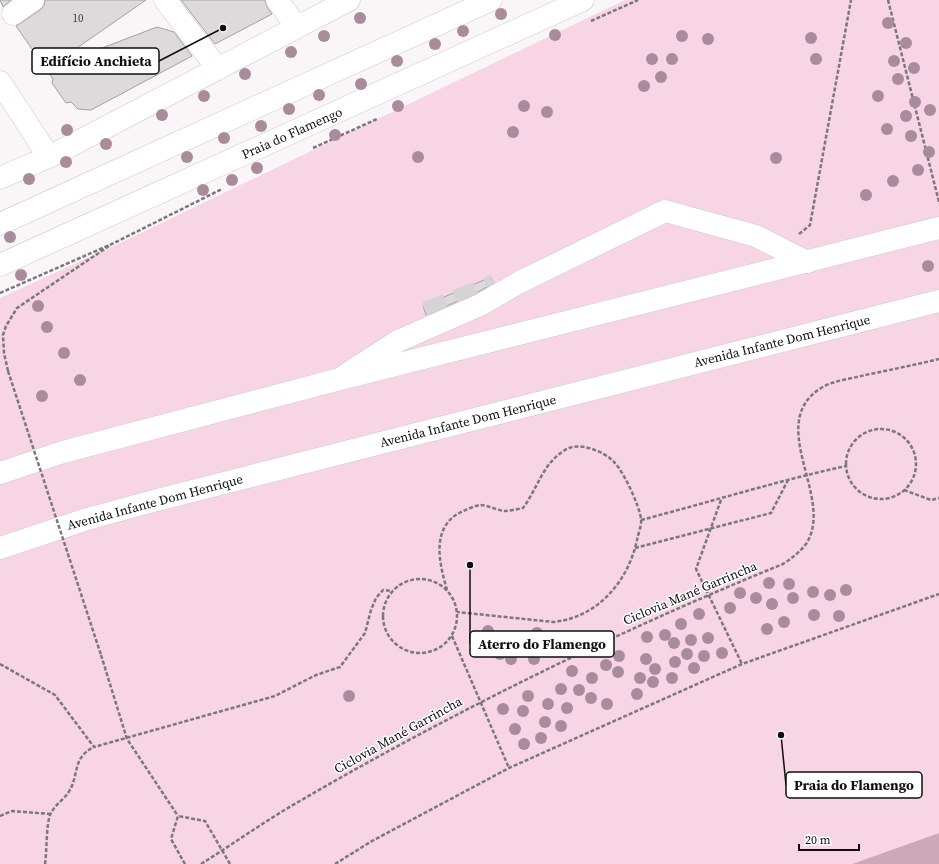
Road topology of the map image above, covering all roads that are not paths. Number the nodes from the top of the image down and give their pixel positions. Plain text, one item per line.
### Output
1 (33, 0) edge
2 (165, 0) edge
3 (277, 0) edge
4 (349, 0) edge
5 (491, 0) edge
6 (583, 0) edge
7 (13, 14) dead end
8 (297, 27) junction
9 (218, 69) junction
10 (0, 82) edge
11 (48, 156) junction
12 (0, 178) edge
13 (0, 224) edge
14 (939, 228) edge
15 (807, 262) junction
16 (0, 265) edge
17 (520, 282) junction
18 (495, 285) tunnel mouth
19 (939, 301) edge
20 (426, 313) tunnel mouth
21 (398, 341) junction
22 (340, 379) junction
23 (0, 473) edge
24 (0, 548) edge

1 - 7 main road
2 - 9 main road
3 - 8 main road
4 - 8 main road
5 - 13 main road
6 - 16 main road, Praia do Flamengo
8 - 9 main road
9 - 11 main road
10 - 11 main road
11 - 12 main road
14 - 15 main road
15 - 17 main road
15 - 22 main road
17 - 18 main road
17 - 21 main road
19 - 24 main road, Avenida Infante Dom Henrique
20 - 21 main road
21 - 22 main road
22 - 23 main road

